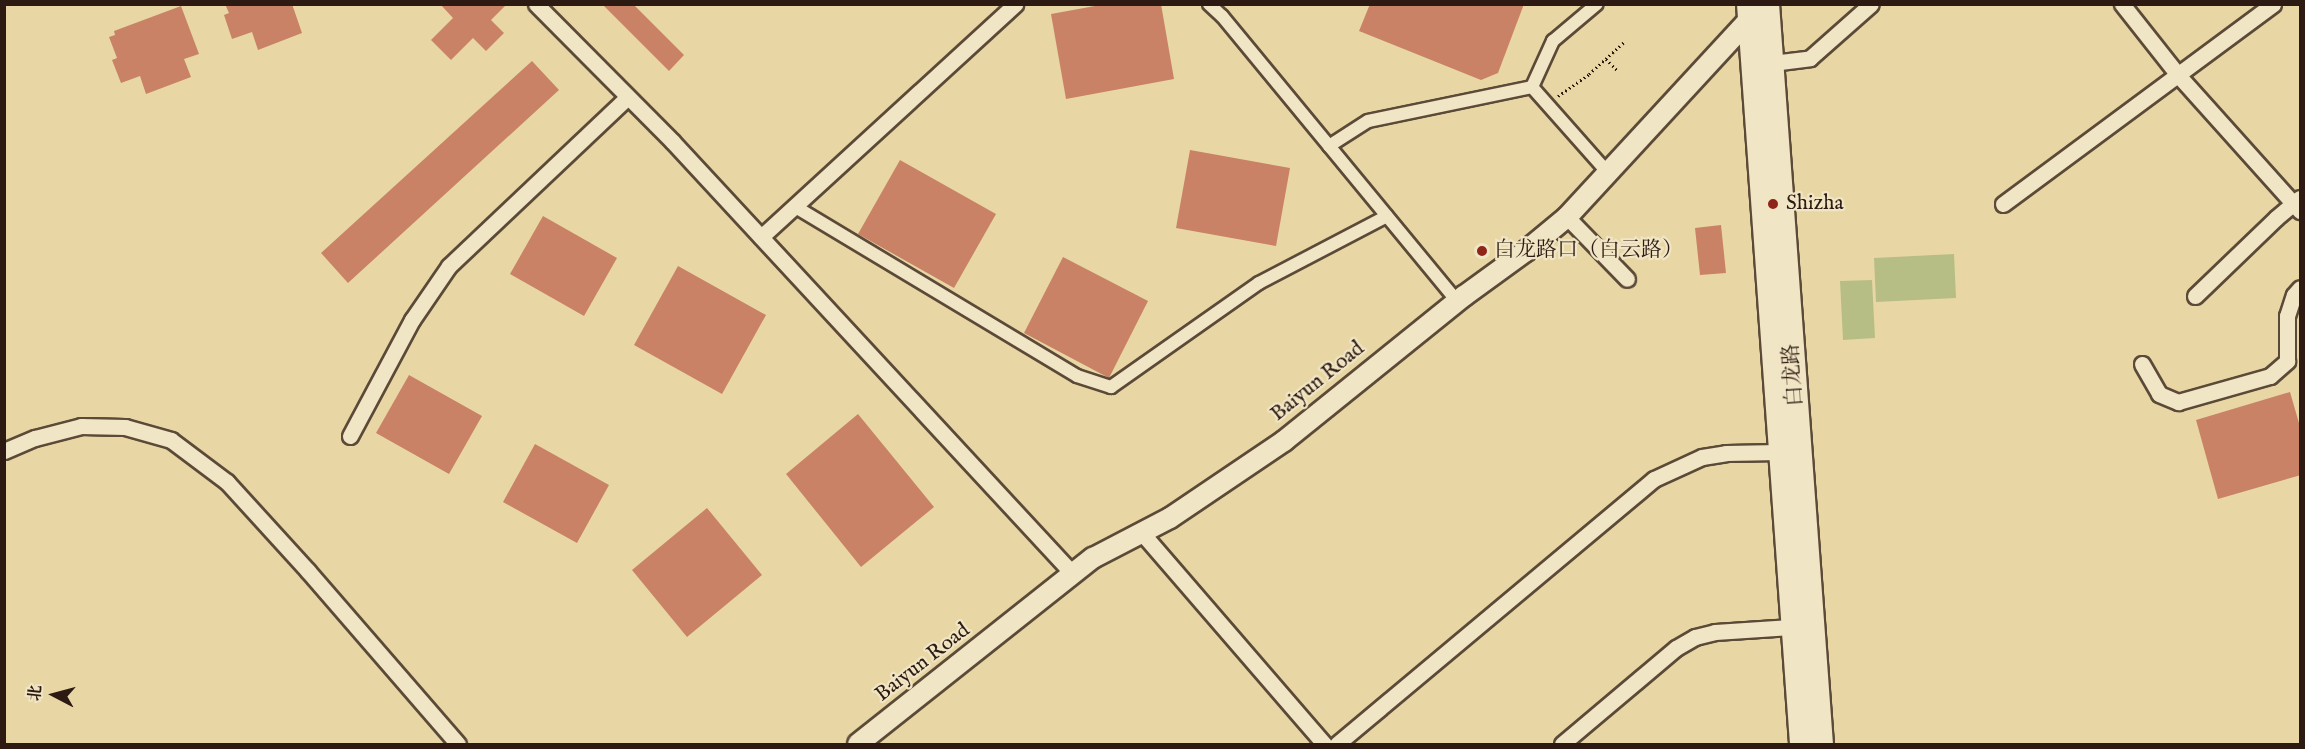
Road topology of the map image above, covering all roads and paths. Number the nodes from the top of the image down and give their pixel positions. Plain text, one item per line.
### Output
1 (536, 4) edge
2 (1015, 4) edge
3 (1209, 4) edge
4 (1597, 4) edge
5 (1768, 4) edge
6 (1871, 4) edge
7 (2122, 4) edge
8 (2273, 4) edge
9 (1753, 9) edge
10 (1624, 42) dead end
11 (1606, 59) junction
12 (1772, 63) junction
13 (1618, 71) dead end
14 (2178, 75) junction
15 (1532, 87) junction
16 (628, 97) junction
17 (1547, 104) junction
18 (1329, 146) junction
19 (1608, 173) junction
20 (2003, 204) dead end
21 (2298, 204) edge
22 (794, 206) junction
23 (1387, 216) junction
24 (1567, 217) junction
25 (761, 237) junction
26 (1627, 279) dead end
27 (2301, 288) edge
28 (2195, 296) dead end
29 (1457, 301) junction
30 (2142, 364) dead end
31 (350, 436) dead end
32 (4, 451) edge
33 (1779, 452) junction
34 (1142, 533) junction
35 (1073, 574) junction
36 (1791, 627) junction
37 (450, 742) edge
38 (858, 744) edge
39 (1324, 744) edge
40 (1336, 744) edge
41 (1562, 744) edge
42 (1801, 744) edge
43 (1822, 744) edge

1 - 16 street
2 - 22 street
3 - 18 street
4 - 15 street
5 - 12 main road, 白龙路
6 - 12 street
7 - 14 street
8 - 14 street
9 - 19 street, Baiyun Road
9 - 33 main road, 白龙路
10 - 11 path
11 - 13 path
11 - 17 path
12 - 43 main road, 白龙路
14 - 20 street
14 - 21 street
15 - 17 street
15 - 18 street
16 - 25 street
16 - 31 street
17 - 19 street
18 - 23 street
19 - 24 street, Baiyun Road
21 - 28 street
22 - 23 street
22 - 25 street
23 - 29 street
24 - 26 street
24 - 29 street, Baiyun Road
25 - 35 street
27 - 30 street
29 - 34 street, Baiyun Road
32 - 37 street
33 - 36 main road, 白龙路
33 - 40 street
34 - 35 street, Baiyun Road
34 - 39 street
35 - 38 street, Baiyun Road
36 - 41 street
36 - 42 main road, 白龙路

